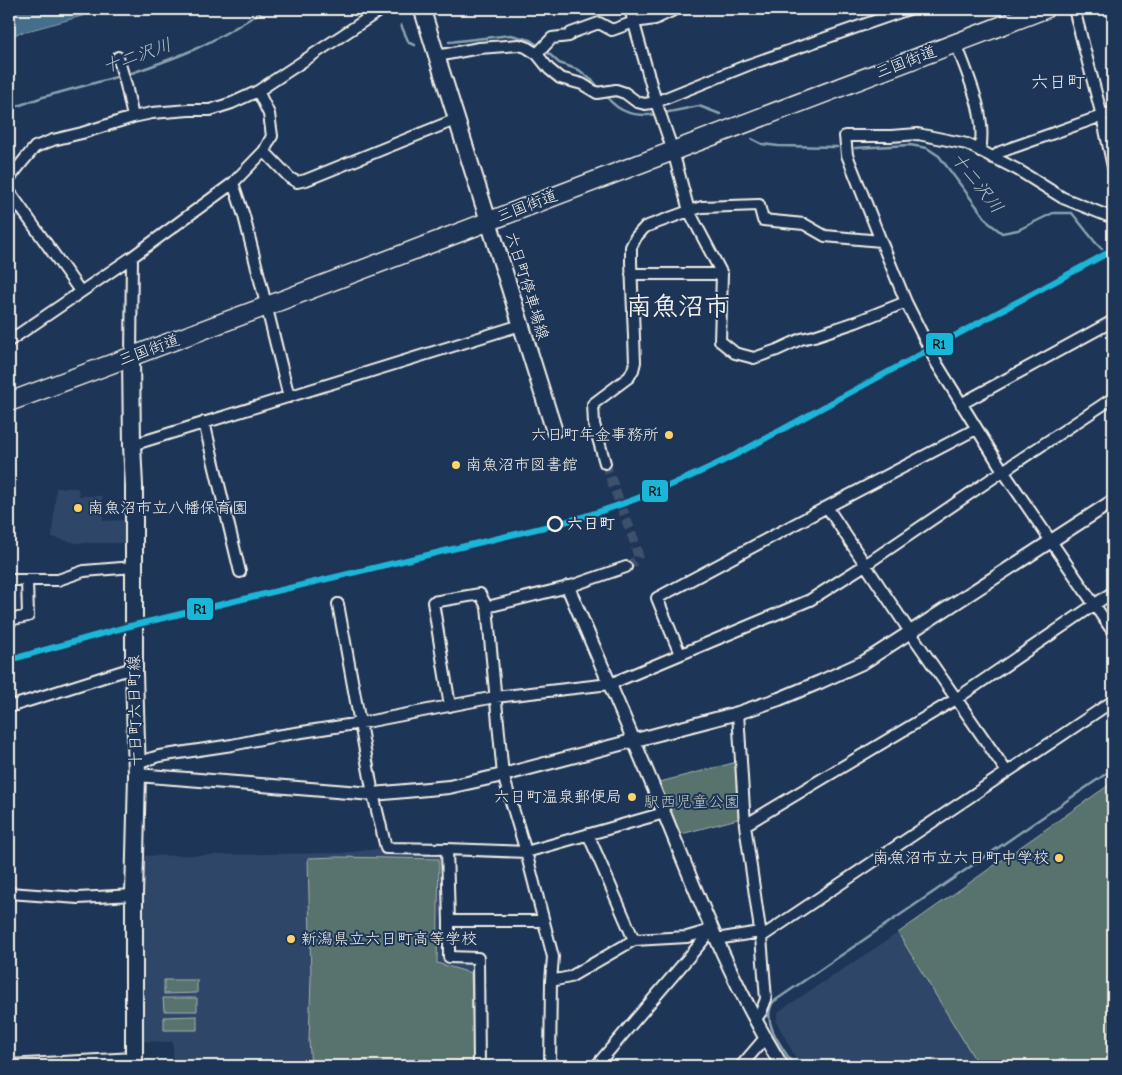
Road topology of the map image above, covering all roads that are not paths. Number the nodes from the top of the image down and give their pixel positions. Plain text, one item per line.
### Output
1 (382, 9) edge
2 (422, 9) edge
3 (630, 9) edge
4 (676, 9) edge
5 (909, 9) edge
6 (1045, 9) edge
7 (1074, 9) edge
8 (634, 22) junction
9 (956, 43) junction
10 (538, 53) junction
11 (437, 56) junction
12 (119, 61) dead end
13 (258, 91) junction
14 (657, 105) junction
15 (1113, 112) edge
16 (1102, 116) junction
17 (133, 117) junction
18 (457, 120) junction
19 (264, 151) junction
20 (674, 151) junction
21 (980, 151) junction
22 (993, 158) junction
23 (1113, 167) edge
24 (9, 180) edge
25 (233, 183) junction
26 (9, 191) edge
27 (689, 211) junction
28 (1113, 218) edge
29 (489, 221) junction
30 (881, 242) junction
31 (132, 257) junction
32 (631, 274) junction
33 (722, 274) junction
34 (80, 291) junction
35 (906, 302) junction
36 (267, 306) junction
37 (1113, 321) edge
38 (521, 325) junction
39 (9, 340) edge
40 (131, 356) junction
41 (289, 397) junction
42 (1113, 398) edge
43 (9, 402) edge
44 (961, 404) junction
45 (204, 422) junction
46 (976, 429) junction
47 (554, 430) dead end
48 (132, 445) junction
49 (605, 463) tunnel mouth
50 (1003, 471) junction
51 (1113, 501) edge
52 (827, 507) junction
53 (1050, 540) junction
54 (865, 565) junction
55 (134, 567) junction
56 (626, 567) tunnel mouth
57 (240, 572) dead end
58 (9, 580) edge
59 (27, 580) junction
60 (568, 587) junction
61 (1113, 592) edge
62 (338, 604) dead end
63 (1094, 604) junction
64 (487, 607) junction
65 (9, 620) edge
66 (910, 632) junction
67 (1113, 632) edge
68 (680, 654) junction
69 (134, 673) junction
70 (610, 684) junction
71 (495, 697) junction
72 (956, 699) junction
73 (1113, 701) edge
74 (450, 706) junction
75 (9, 707) edge
76 (738, 713) junction
77 (361, 723) junction
78 (635, 741) junction
79 (137, 769) junction
80 (1007, 772) junction
81 (503, 775) junction
82 (373, 794) junction
83 (664, 813) junction
84 (745, 824) junction
85 (588, 834) junction
86 (447, 849) junction
87 (526, 852) junction
88 (9, 893) edge
89 (134, 896) junction
90 (544, 920) junction
91 (449, 921) junction
92 (761, 934) junction
93 (714, 935) junction
94 (634, 940) junction
95 (551, 981) junction
96 (755, 1020) junction
97 (765, 1038) junction
98 (134, 1062) edge
99 (9, 1066) edge
100 (479, 1066) edge
101 (550, 1066) edge
102 (596, 1066) edge
103 (741, 1066) edge
104 (782, 1066) edge

1 - 13 street
2 - 11 main road, 六日町停車場線
3 - 8 street
4 - 8 street
5 - 14 street
6 - 9 highway, 三国街道
7 - 16 street
8 - 10 street
8 - 14 street
9 - 20 highway, 三国街道
9 - 21 street
10 - 11 street
10 - 14 street
11 - 18 main road, 六日町停車場線
12 - 17 street
13 - 17 street
13 - 19 street
14 - 20 street
15 - 16 street
16 - 22 street
16 - 23 street
17 - 24 street
18 - 19 street
18 - 29 main road, 六日町停車場線
19 - 25 street
20 - 27 street
20 - 29 highway, 三国街道
21 - 22 street
21 - 30 street
22 - 28 street
25 - 31 street
25 - 36 street
26 - 34 street
27 - 30 street
27 - 32 street
27 - 33 street
29 - 36 highway, 三国街道
29 - 38 main road, 六日町停車場線
30 - 35 street
31 - 34 street
31 - 40 street
32 - 33 street
32 - 49 street
33 - 35 street
34 - 39 street
35 - 44 street
36 - 40 highway, 三国街道
36 - 41 street
37 - 44 street
38 - 41 street
38 - 47 main road, 六日町停車場線
40 - 43 highway, 三国街道
40 - 48 main road, 十日町六日町線
41 - 45 street
42 - 50 street
44 - 46 street
45 - 48 street
45 - 57 street
46 - 50 street
46 - 52 street
48 - 55 main road, 十日町六日町線
50 - 53 street
50 - 54 street
51 - 53 street
52 - 54 street
52 - 68 street
53 - 63 street
53 - 66 street
54 - 66 street
54 - 68 street
55 - 59 street
55 - 69 main road, 十日町六日町線
56 - 60 street
58 - 59 street
59 - 65 street
60 - 64 street
60 - 70 street
61 - 63 street
62 - 77 street
63 - 67 street
63 - 72 street
64 - 71 street
64 - 74 street
66 - 72 street
66 - 76 street
68 - 70 street
69 - 75 street
69 - 79 main road, 十日町六日町線
70 - 71 street
70 - 78 street
71 - 74 street
71 - 81 street
72 - 80 street
72 - 84 street
73 - 80 street
74 - 77 street
76 - 78 street
76 - 84 street
77 - 79 street
77 - 82 street
78 - 81 street
78 - 83 street
79 - 82 street
79 - 89 main road, 十日町六日町線
80 - 92 street
81 - 82 street
81 - 87 street
82 - 86 street
83 - 85 street
83 - 93 street
84 - 92 street
85 - 87 street
85 - 94 street
86 - 87 street
86 - 91 street
87 - 90 street
88 - 89 street
89 - 98 main road, 十日町六日町線
90 - 91 street
90 - 95 street
91 - 100 street
92 - 93 street
92 - 96 street
93 - 94 street
93 - 96 street
93 - 102 street
94 - 95 street
95 - 101 street
96 - 97 street
97 - 103 street
97 - 104 street
98 - 99 street

